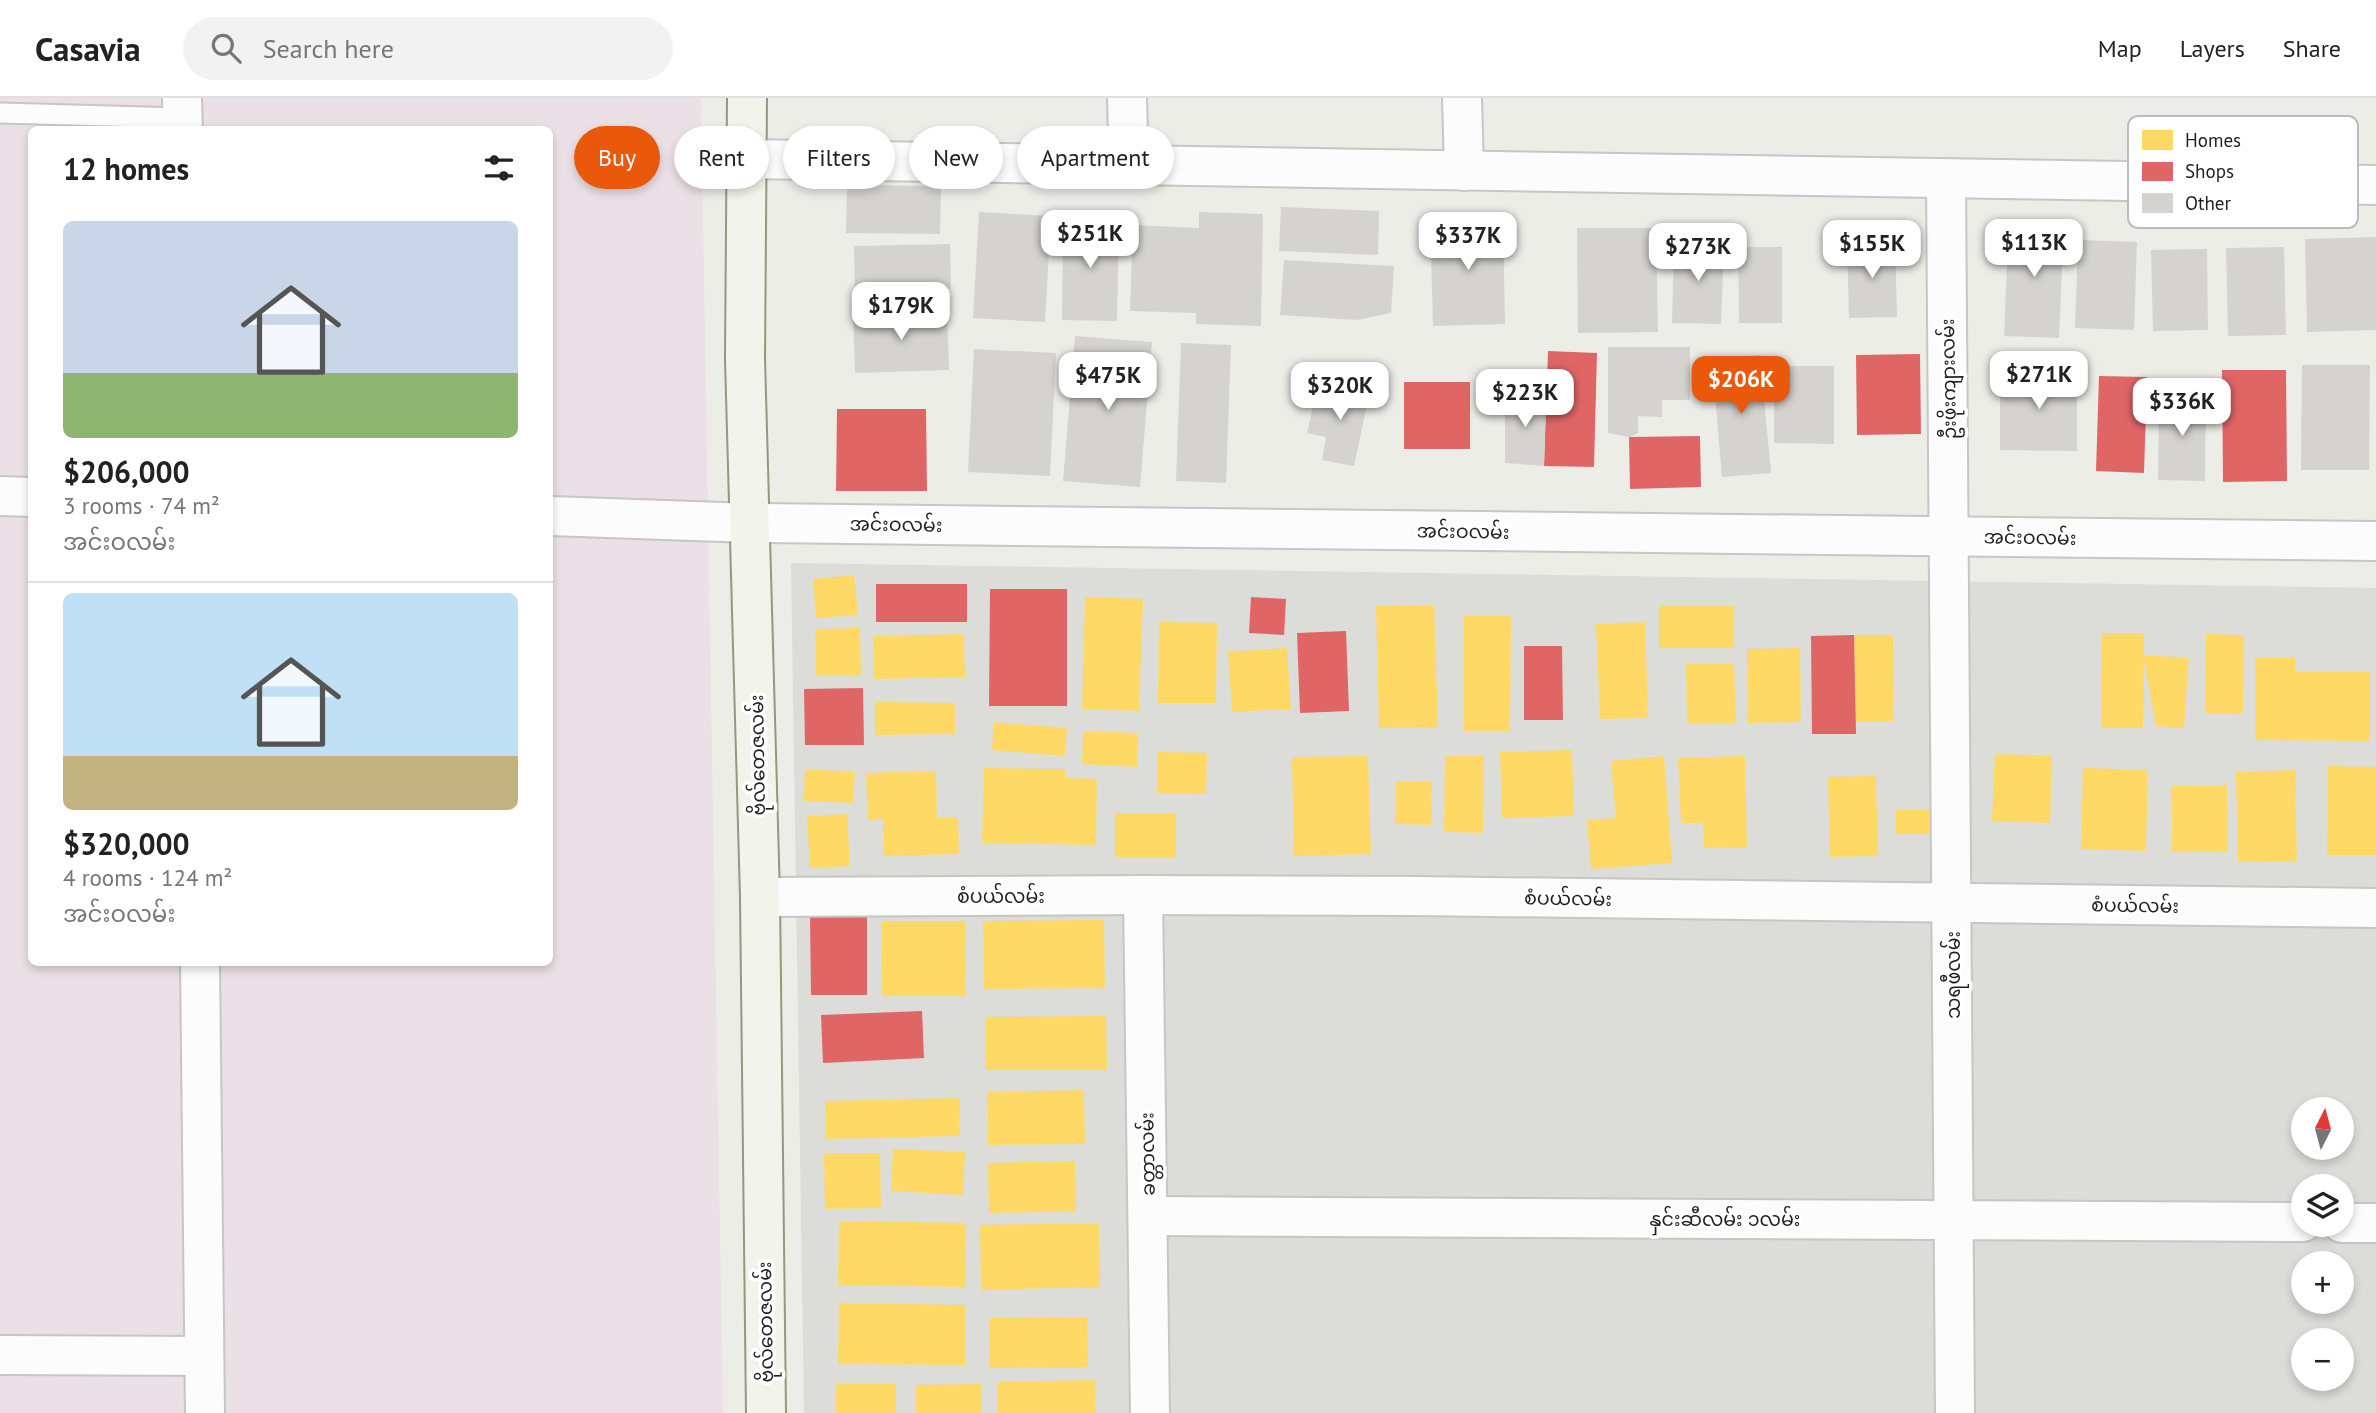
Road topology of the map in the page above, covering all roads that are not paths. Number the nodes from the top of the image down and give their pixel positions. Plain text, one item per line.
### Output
1 (747, 98) edge
2 (1128, 98) edge
3 (1462, 98) edge
4 (32, 106) edge
5 (0, 113) edge
6 (183, 115) edge
7 (747, 126) edge
8 (1128, 126) edge
9 (769, 159) edge
10 (1017, 163) edge
11 (1174, 166) edge
12 (1464, 171) junction
13 (1945, 178) junction
14 (2128, 181) edge
15 (2358, 186) edge
16 (2376, 186) edge
17 (748, 189) edge
18 (0, 496) edge
19 (28, 497) edge
20 (553, 516) edge
21 (751, 523) junction
22 (1950, 537) junction
23 (2376, 541) edge
24 (1143, 895) junction
25 (760, 897) junction
26 (1953, 903) junction
27 (2376, 908) edge
28 (200, 966) edge
29 (1147, 1216) junction
30 (1954, 1220) junction
31 (2291, 1222) edge
32 (2354, 1223) edge
33 (2376, 1223) edge
34 (0, 1355) edge
35 (204, 1356) junction
36 (205, 1413) edge
37 (766, 1413) edge
38 (1150, 1413) edge
39 (1955, 1413) edge

1 - 7 main road, ဗိုလ်တေဇလမ်း
2 - 8 street
3 - 12 street
4 - 5 lane
4 - 6 lane
9 - 10 street
11 - 12 street
12 - 13 street
13 - 14 street
13 - 22 street, ဦးဖိုးကျားလမ်း
15 - 16 street
17 - 21 main road, ဗိုလ်တေဇလမ်း
18 - 19 street
20 - 21 street, အင်းဝလမ်း
21 - 22 street, အင်းဝလမ်း
21 - 25 main road, ဗိုလ်တေဇလမ်း
22 - 23 street, အင်းဝလမ်း
22 - 26 street, သရဖီလမ်း
24 - 25 street, စံပယ်လမ်း
24 - 26 street, စံပယ်လမ်း
24 - 29 street, ခတ္တာလမ်း
25 - 37 main road, ဗိုလ်တေဇလမ်း
26 - 27 street, စံပယ်လမ်း
26 - 30 street, သရဖီလမ်း
28 - 35 street
29 - 30 street, နှင်းဆီလမ်း ၁လမ်း
29 - 38 street, ခတ္တာလမ်း
30 - 31 street, နှင်းဆီလမ်း ၁လမ်း
30 - 39 street, သရဖီလမ်း
32 - 33 street
34 - 35 street
35 - 36 street

